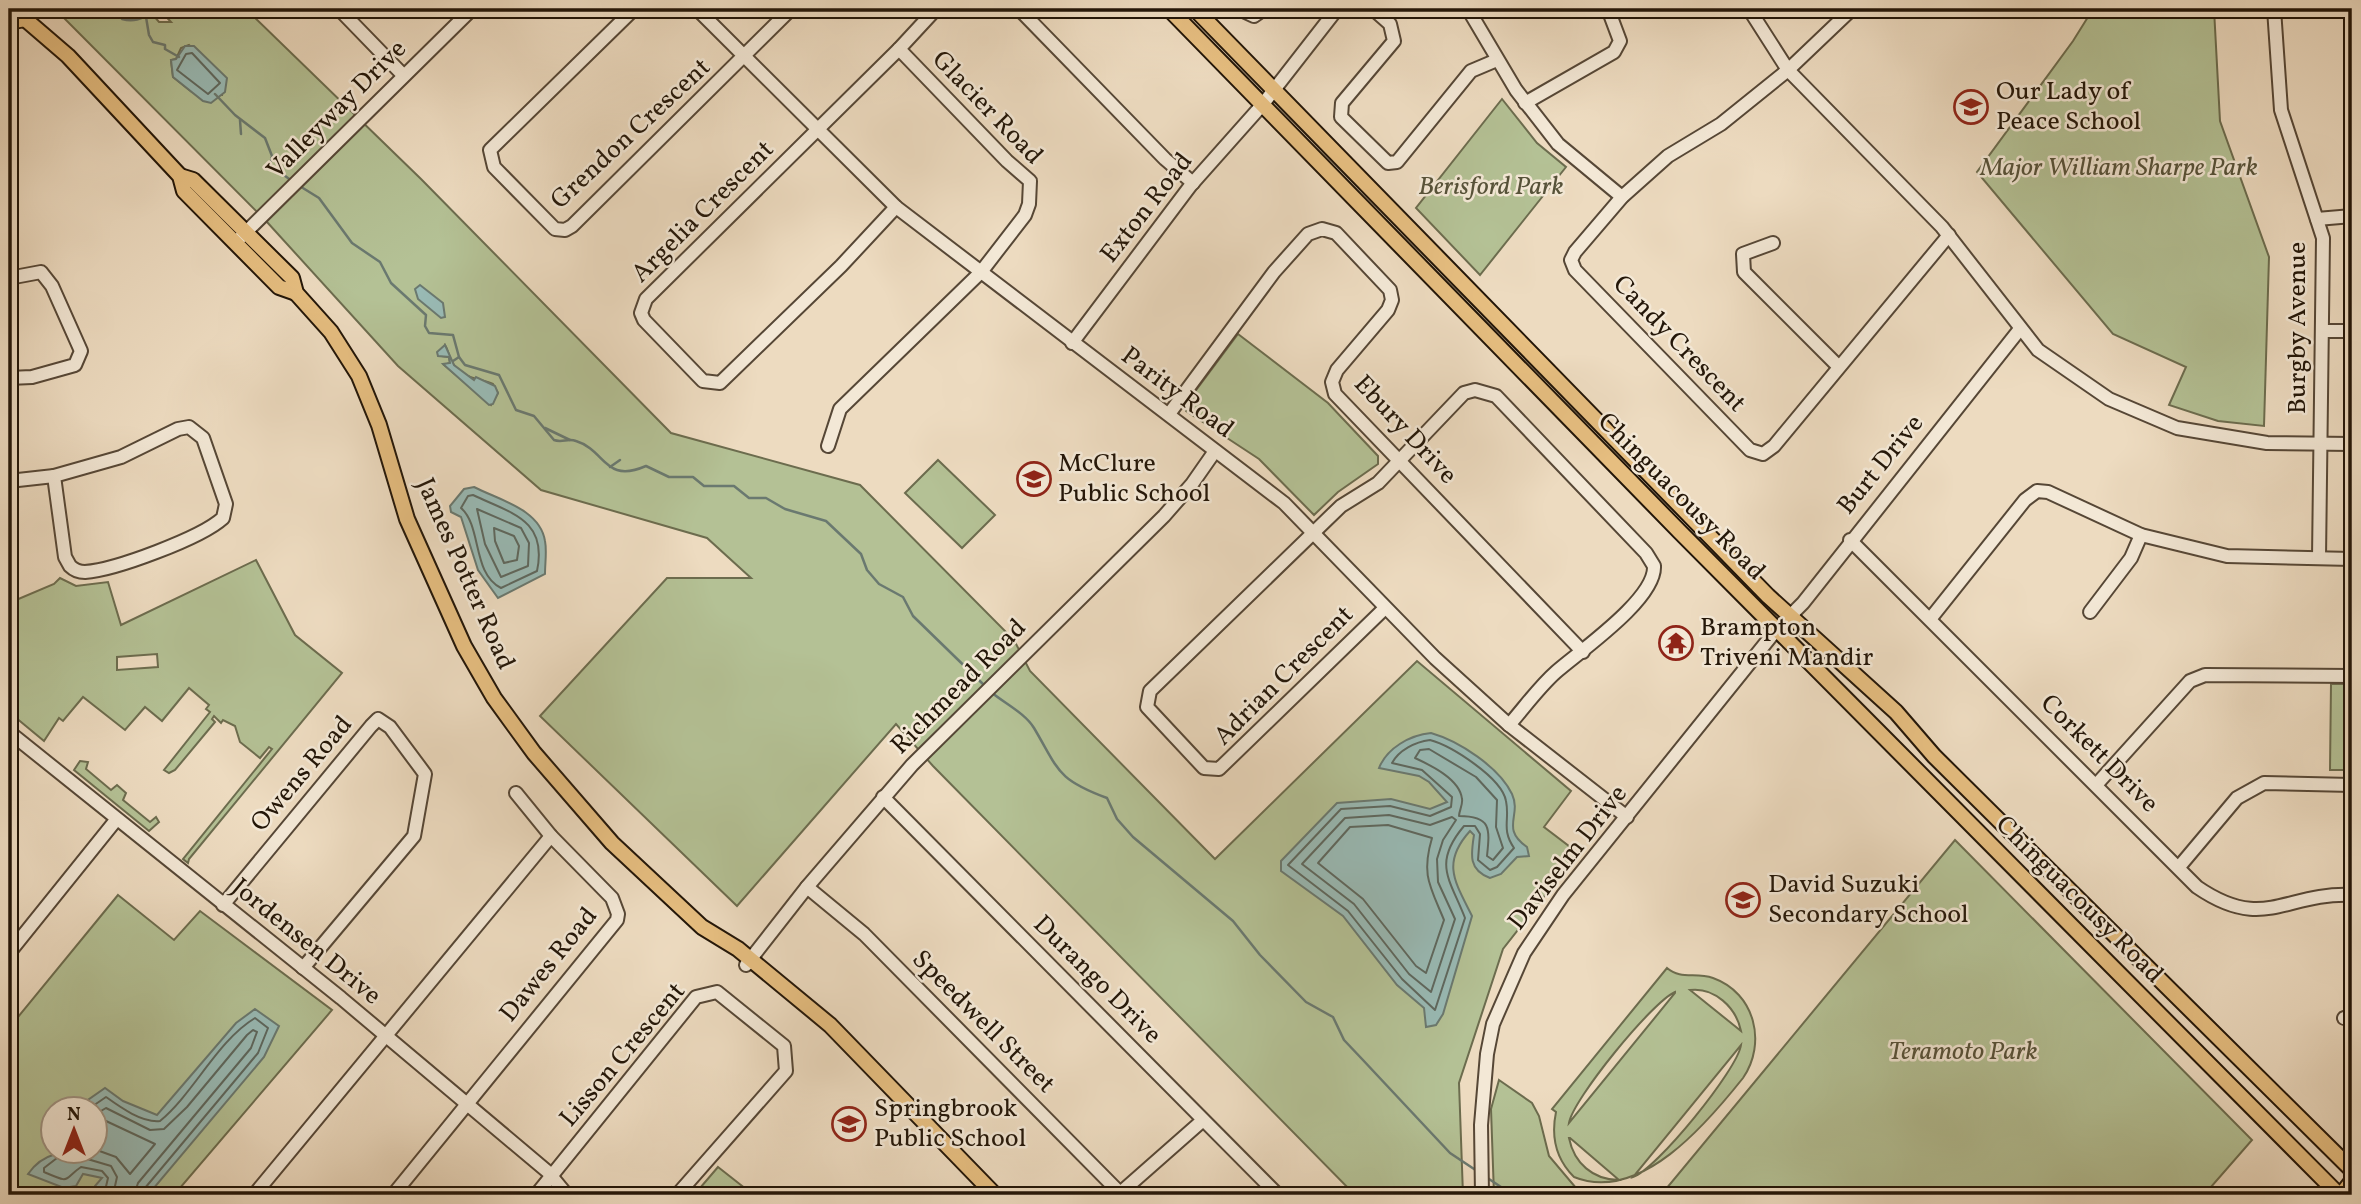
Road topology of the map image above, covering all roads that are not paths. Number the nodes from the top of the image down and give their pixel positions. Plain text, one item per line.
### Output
1 (339, 9) edge
2 (472, 9) edge
3 (634, 9) edge
4 (697, 9) edge
5 (791, 9) edge
6 (936, 9) edge
7 (1019, 9) edge
8 (1169, 9) edge
9 (1195, 9) edge
10 (1239, 9) edge
11 (1264, 9) edge
12 (1337, 9) edge
13 (1373, 9) edge
14 (1468, 9) edge
15 (1608, 9) edge
16 (1749, 9) edge
17 (1852, 9) edge
18 (2274, 9) edge
19 (25, 14) edge
20 (9, 17) edge
21 (899, 49) junction
22 (745, 57) junction
23 (1497, 60) junction
24 (1788, 70) junction
25 (403, 75) junction
26 (1274, 90) junction
27 (1525, 103) junction
28 (1263, 104) junction
29 (818, 130) junction
30 (180, 176) junction
31 (1193, 183) junction
32 (1622, 197) junction
33 (896, 207) junction
34 (2352, 216) edge
35 (2317, 219) junction
36 (246, 231) junction
37 (1949, 235) junction
38 (235, 243) junction
39 (1773, 243) dead end
40 (981, 272) junction
41 (9, 278) edge
42 (296, 293) junction
43 (2020, 329) junction
44 (2324, 331) junction
45 (2352, 331) edge
46 (1072, 343) junction
47 (1838, 366) junction
48 (9, 378) edge
49 (1169, 414) junction
50 (2321, 444) junction
51 (2352, 444) edge
52 (828, 446) dead end
53 (1214, 451) junction
54 (1401, 459) junction
55 (54, 476) junction
56 (9, 481) edge
57 (1313, 533) junction
58 (2141, 535) junction
59 (1850, 540) junction
60 (2319, 558) junction
61 (2352, 559) edge
62 (1385, 608) junction
63 (2091, 612) dead end
64 (1789, 617) junction
65 (1931, 618) junction
66 (1777, 629) junction
67 (1583, 652) junction
68 (2352, 676) edge
69 (1508, 725) junction
70 (9, 732) edge
71 (2097, 785) junction
72 (2352, 785) edge
73 (516, 793) dead end
74 (883, 797) junction
75 (1627, 817) junction
76 (116, 820) junction
77 (551, 836) junction
78 (2179, 867) junction
79 (807, 887) junction
80 (2352, 895) edge
81 (223, 905) junction
82 (9, 953) edge
83 (749, 962) junction
84 (303, 968) junction
85 (386, 1035) junction
86 (466, 1103) junction
87 (1202, 1121) junction
88 (2352, 1170) edge
89 (551, 1175) junction
90 (2352, 1181) edge
91 (254, 1195) edge
92 (393, 1195) edge
93 (536, 1195) edge
94 (568, 1195) edge
95 (677, 1195) edge
96 (996, 1195) edge
97 (1120, 1195) edge
98 (1278, 1195) edge
99 (1482, 1195) edge
100 (2340, 1195) edge

1 - 25 street
2 - 25 street, Valleyway Drive
3 - 22 street, Grendon Crescent
4 - 22 street, Parity Road
5 - 22 street
6 - 21 street
7 - 31 street
8 - 28 main road, Chinguacousy Road
9 - 26 main road, Chinguacousy Road
10 - 11 street
12 - 26 street, Exton Road
13 - 23 street
14 - 23 street
15 - 27 street
16 - 24 street
17 - 24 street, Candy Crescent
18 - 35 street, Burgby Avenue
19 - 20 main road, James Potter Road
19 - 30 main road, James Potter Road
21 - 29 street
21 - 40 street, Glacier Road
22 - 29 street, Parity Road
23 - 27 street
24 - 32 street, Candy Crescent
24 - 37 street
25 - 36 street, Valleyway Drive
26 - 28 street, Exton Road
26 - 64 main road, Chinguacousy Road
27 - 32 street
28 - 31 street, Exton Road
28 - 66 main road, Chinguacousy Road
29 - 33 street, Parity Road
29 - 33 street, Argelia Crescent
30 - 36 main road, James Potter Road
30 - 38 main road, James Potter Road
31 - 46 street, Exton Road
32 - 47 street, Candy Crescent
33 - 40 street, Parity Road
34 - 35 street
35 - 44 street, Burgby Avenue
36 - 38 street, Valleyway Drive
36 - 42 main road, James Potter Road
37 - 43 street
37 - 47 street, Candy Crescent
38 - 42 main road, James Potter Road
39 - 47 street
40 - 46 street, Parity Road
40 - 52 street
41 - 48 street
42 - 83 main road, James Potter Road
43 - 50 street
43 - 59 street, Burt Drive
44 - 45 street
44 - 50 street, Burgby Avenue
46 - 49 street, Parity Road
49 - 53 street, Parity Road
49 - 54 street, Ebury Drive
50 - 51 street
50 - 60 street, Burgby Avenue
53 - 57 street, Parity Road
53 - 74 street, Richmead Road
54 - 57 street, Adrian Crescent
54 - 67 street, Ebury Drive
54 - 67 street, Adrian Crescent
55 - 55 street
55 - 56 street
57 - 62 street, Parity Road
57 - 62 street, Adrian Crescent
58 - 60 street
58 - 63 street
58 - 65 street
59 - 64 street, Burt Drive
59 - 65 street, Corkett Drive
60 - 61 street
62 - 69 street, Parity Road
64 - 66 street, Burt Drive
64 - 88 main road, Chinguacousy Road
65 - 71 street, Corkett Drive
66 - 75 street, Daviselm Drive
66 - 100 main road, Chinguacousy Road
67 - 69 street
68 - 71 street
69 - 75 street, Parity Road
70 - 76 street, Jordensen Drive
71 - 78 street, Corkett Drive
72 - 78 street
73 - 77 street, Dawes Road
74 - 79 street, Richmead Road
74 - 87 street, Durango Drive
75 - 99 street, Daviselm Drive
76 - 81 street, Jordensen Drive
76 - 82 street
77 - 85 street
77 - 86 street, Dawes Road
78 - 80 street, Corkett Drive
79 - 83 street, Richmead Road
79 - 97 street, Speedwell Street
81 - 84 street, Jordensen Drive
81 - 84 street, Owens Road
83 - 96 main road, James Potter Road
84 - 85 street, Jordensen Drive
85 - 86 street, Jordensen Drive
85 - 91 street
86 - 89 street, Jordensen Drive
86 - 92 street
87 - 97 street
87 - 98 street, Durango Drive
89 - 93 street
89 - 94 street, Jordensen Drive
89 - 95 street, Lisson Crescent
90 - 100 main road

